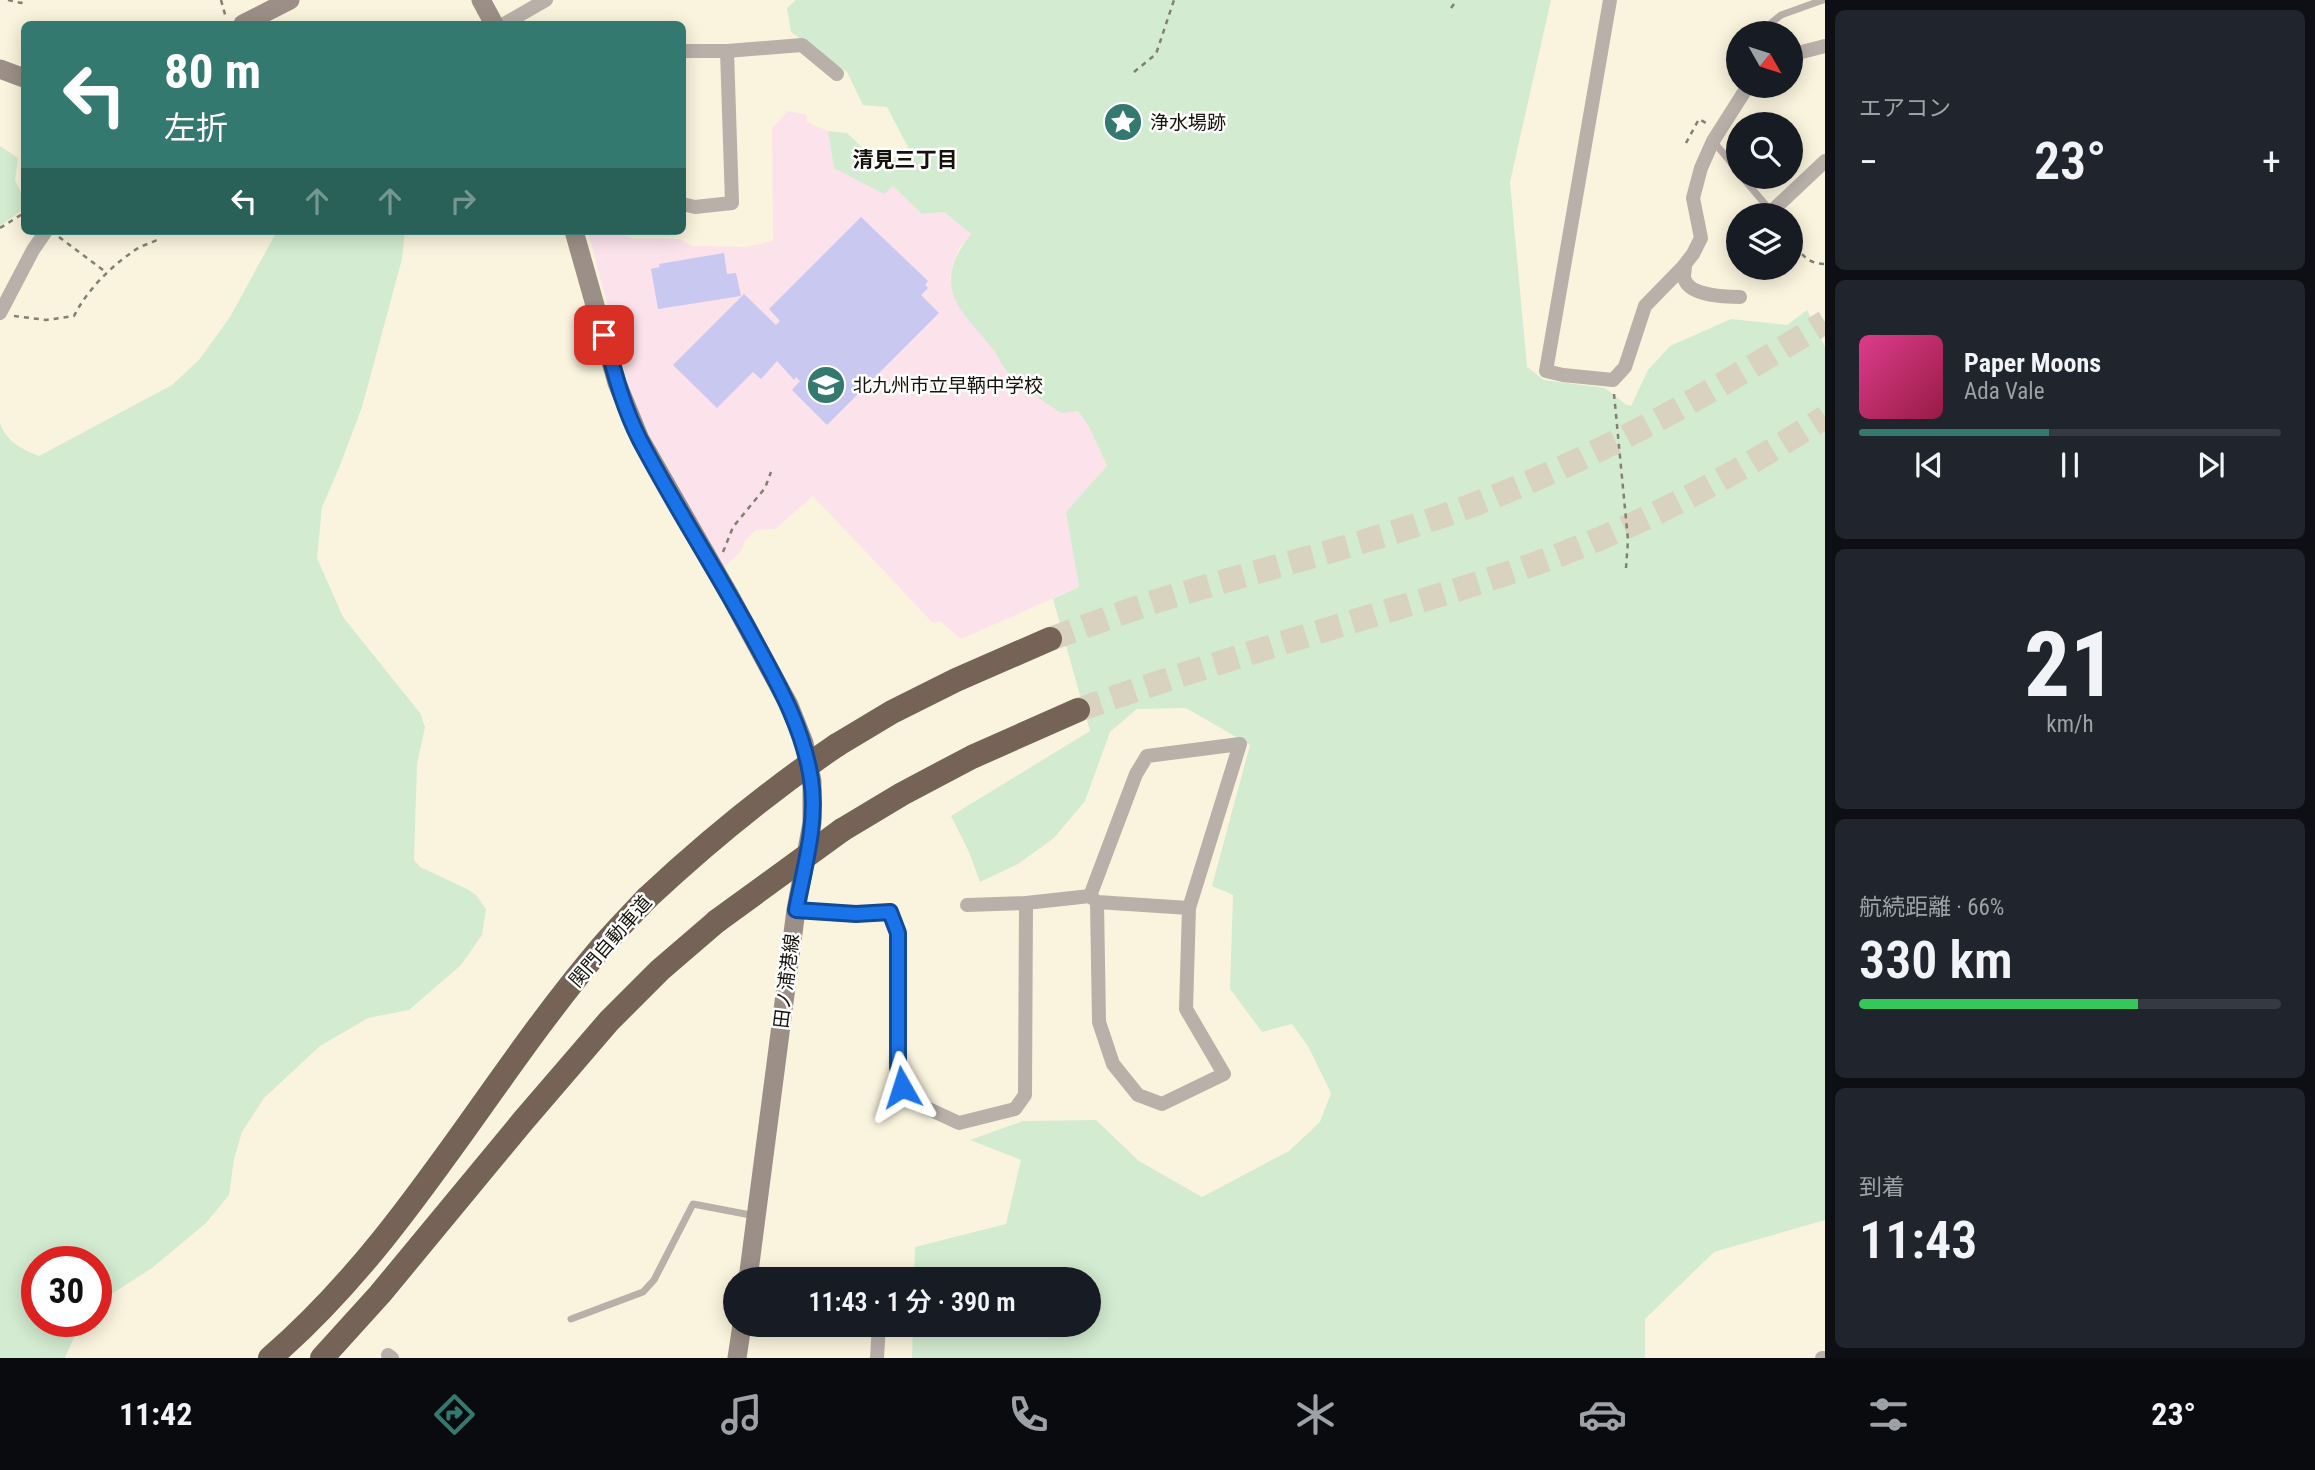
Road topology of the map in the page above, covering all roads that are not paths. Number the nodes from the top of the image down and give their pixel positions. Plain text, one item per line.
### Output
1 (290, 0) edge
2 (481, 0) edge
3 (546, 0) edge
4 (1610, 0) edge
5 (1823, 0) edge
6 (249, 21) edge
7 (491, 21) edge
8 (497, 21) edge
9 (1774, 21) edge
10 (1825, 46) edge
11 (686, 51) edge
12 (727, 51) junction
13 (1803, 52) edge
14 (0, 69) edge
15 (837, 74) dead end
16 (21, 77) edge
17 (1740, 98) edge
18 (1716, 137) junction
19 (1726, 152) edge
20 (1825, 161) edge
21 (1752, 189) edge
22 (1764, 203) edge
23 (1781, 203) edge
24 (686, 205) edge
25 (45, 235) edge
26 (575, 235) edge
27 (1685, 265) junction
28 (1740, 297) dead end
29 (3, 314) edge
30 (1050, 639) tunnel mouth
31 (1078, 710) tunnel mouth
32 (1093, 899) junction
33 (1026, 903) junction
34 (967, 905) dead end
35 (1189, 908) junction
36 (796, 910) junction
37 (757, 1216) junction
38 (750, 1267) edge
39 (571, 1319) dead end
40 (740, 1337) edge
41 (878, 1337) edge
42 (270, 1358) edge
43 (322, 1358) edge
44 (737, 1358) edge
45 (877, 1358) edge

1 - 6 main road
2 - 7 main road
3 - 8 street
4 - 27 street
5 - 9 lane
10 - 13 street
11 - 12 street
12 - 15 street
12 - 24 street
14 - 16 main road
17 - 18 street
18 - 19 lane
18 - 27 street
20 - 23 street
21 - 22 lane
25 - 29 street
26 - 36 main road, 田ノ浦港線
27 - 28 street
30 - 42 highway, 関門自動車道, bridge
31 - 43 highway, bridge
32 - 33 street
32 - 35 street
32 - 35 street
32 - 35 street
33 - 34 street
33 - 36 street
36 - 37 main road, 田ノ浦港線
37 - 38 main road, 田ノ浦港線
37 - 39 lane
40 - 44 main road
41 - 45 street

